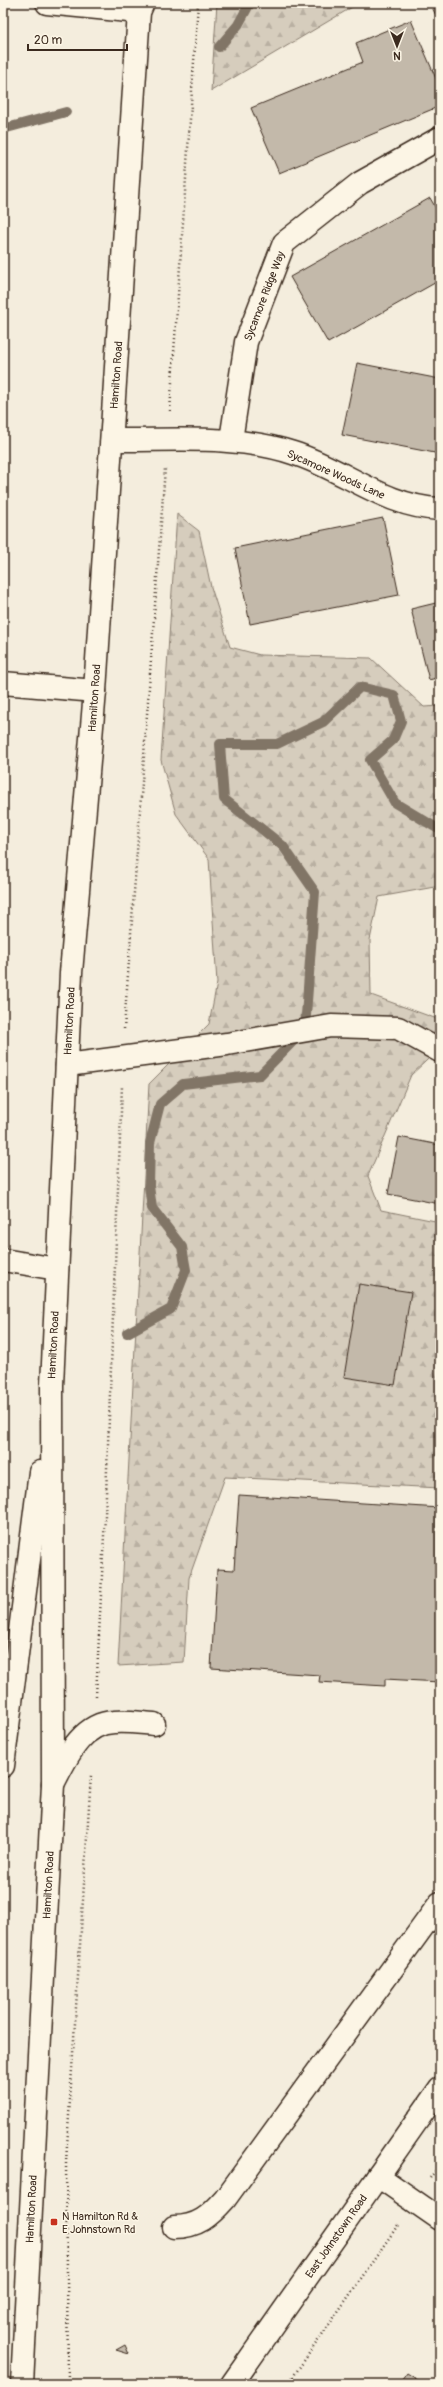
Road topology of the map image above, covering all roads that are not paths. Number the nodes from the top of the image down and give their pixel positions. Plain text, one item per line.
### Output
1 (47, 3) edge
2 (140, 6) edge
3 (440, 138) edge
4 (112, 440) junction
5 (231, 440) junction
6 (440, 509) edge
7 (3, 683) edge
8 (96, 691) junction
9 (440, 1051) edge
10 (67, 1065) junction
11 (3, 1260) edge
12 (57, 1269) junction
13 (52, 1385) junction
14 (154, 1724) dead end
15 (3, 1766) edge
16 (53, 1784) junction
17 (440, 1903) edge
18 (440, 2088) edge
19 (378, 2176) junction
20 (440, 2219) edge
21 (174, 2227) dead end
22 (25, 2337) junction
23 (22, 2384) edge
24 (34, 2384) edge
25 (232, 2384) edge

1 - 2 main road
2 - 4 main road, Hamilton Road
3 - 5 main road, Sycamore Ridge Way
4 - 5 main road, Sycamore Woods Lane
4 - 8 main road, Hamilton Road
5 - 6 main road, Sycamore Woods Lane
7 - 8 main road
8 - 10 main road, Hamilton Road
9 - 10 main road
10 - 12 main road, Hamilton Road
11 - 12 main road
12 - 13 main road, Hamilton Road
13 - 15 main road, Hamilton Road
13 - 16 main road, Hamilton Road
14 - 16 main road
16 - 22 main road, Hamilton Road
17 - 21 main road
18 - 19 main road, East Johnstown Road
19 - 20 main road
19 - 25 main road, East Johnstown Road
22 - 23 main road, Hamilton Road
22 - 24 main road

